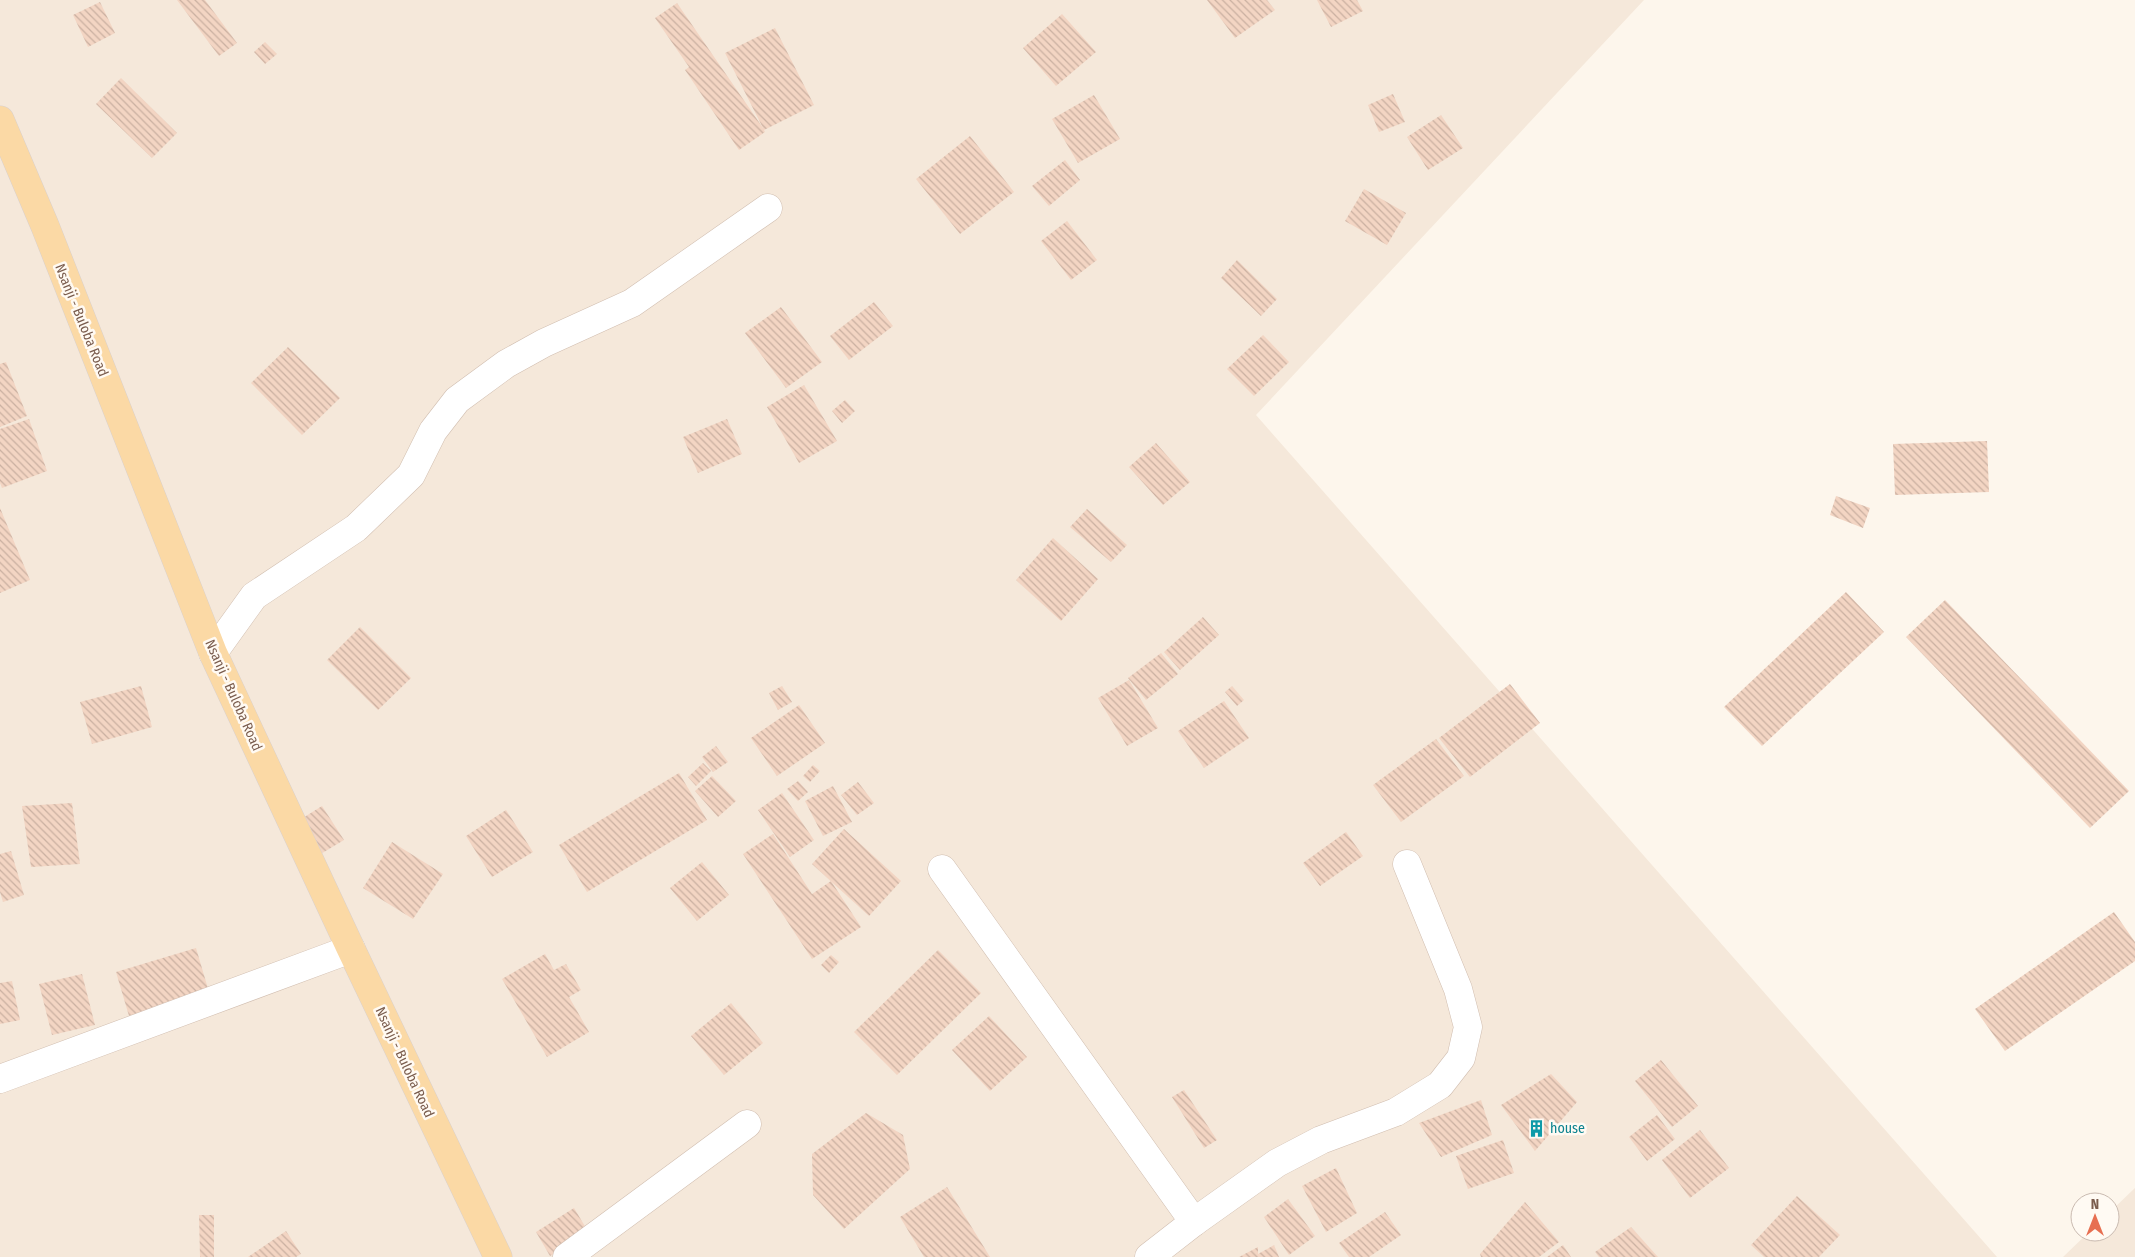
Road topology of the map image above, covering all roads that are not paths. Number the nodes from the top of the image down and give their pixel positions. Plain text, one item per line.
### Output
1 (0, 120) edge
2 (768, 208) dead end
3 (213, 653) junction
4 (1407, 864) dead end
5 (942, 869) dead end
6 (351, 948) junction
7 (0, 1078) edge
8 (747, 1124) dead end
9 (1194, 1222) junction
10 (498, 1257) edge
11 (567, 1257) edge
12 (1149, 1257) edge

1 - 3 main road, Nsanji - Buloba Road
2 - 3 street
3 - 6 main road, Nsanji - Buloba Road
4 - 9 street
5 - 9 street
6 - 7 street
6 - 10 main road, Nsanji - Buloba Road
8 - 11 street
9 - 12 street

